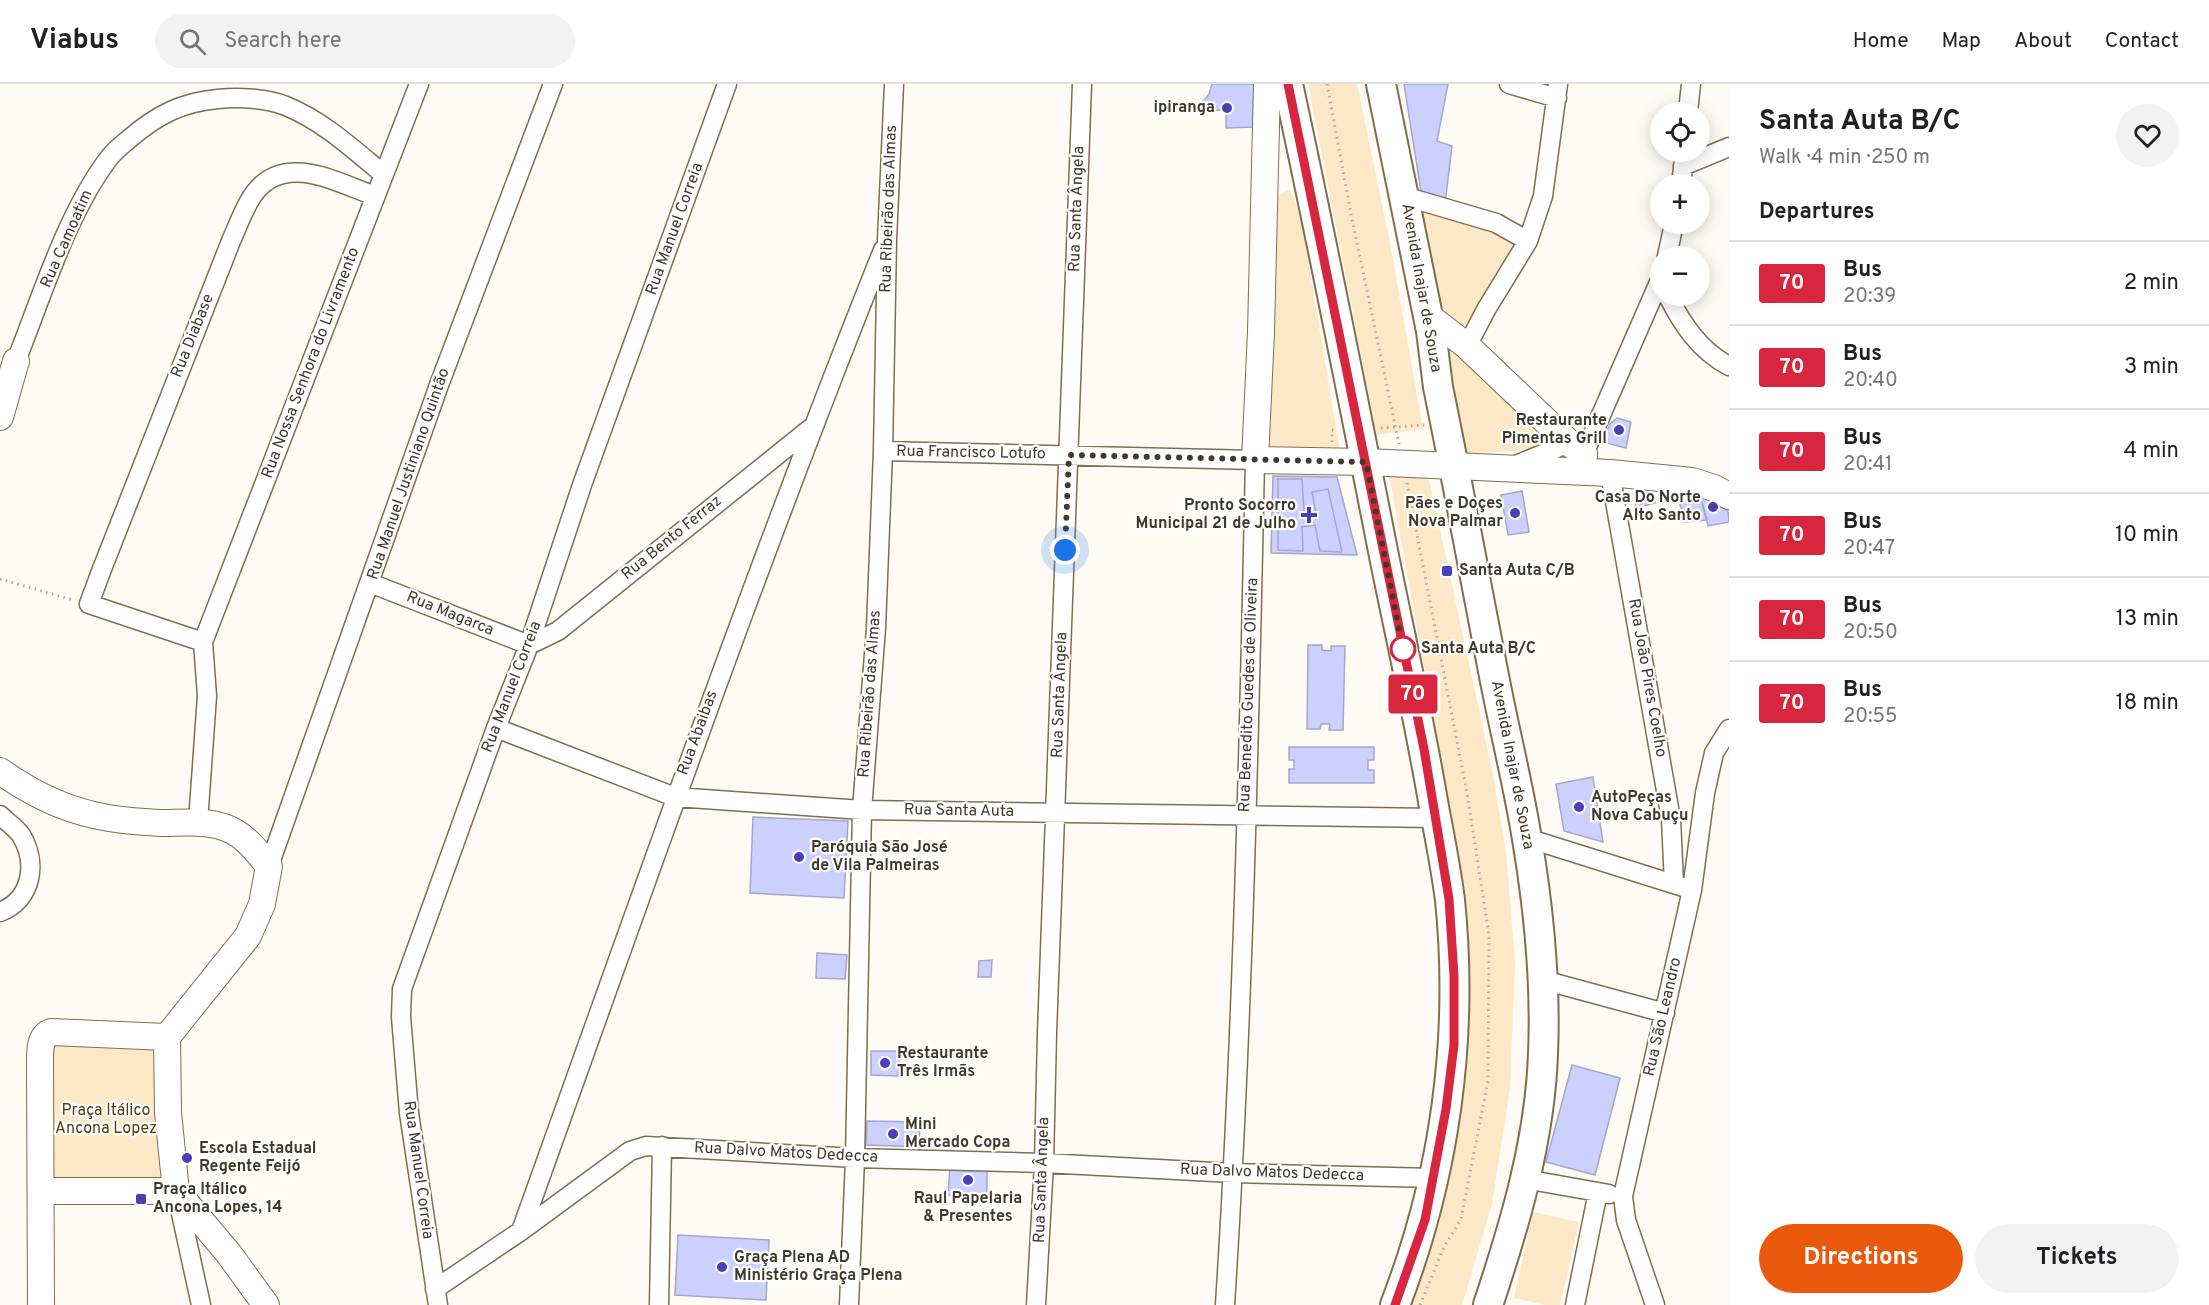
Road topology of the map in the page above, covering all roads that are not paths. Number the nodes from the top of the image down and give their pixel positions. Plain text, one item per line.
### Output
1 (419, 84) edge
2 (553, 84) edge
3 (727, 84) edge
4 (894, 84) edge
5 (1082, 84) edge
6 (1267, 84) edge
7 (1288, 84) edge
8 (1381, 84) edge
9 (1509, 84) edge
10 (1690, 84) edge
11 (1558, 91) edge
12 (1689, 102) edge
13 (1729, 147) edge
14 (1710, 152) edge
15 (383, 174) junction
16 (375, 196) junction
17 (1404, 196) junction
18 (887, 240) junction
19 (1528, 241) junction
20 (1650, 301) edge
21 (1673, 306) edge
22 (1428, 316) junction
23 (1467, 346) junction
24 (1729, 366) edge
25 (8, 370) edge
26 (0, 417) edge
27 (813, 427) junction
28 (883, 451) junction
29 (1069, 455) junction
30 (1578, 456) junction
31 (1256, 460) junction
32 (1366, 462) junction
33 (1454, 466) junction
34 (1610, 473) junction
35 (1692, 481) junction
36 (1729, 484) edge
37 (1729, 496) edge
38 (370, 583) junction
39 (203, 642) junction
40 (530, 645) junction
41 (495, 728) junction
42 (1729, 729) edge
43 (0, 771) edge
44 (675, 797) junction
45 (862, 810) junction
46 (1055, 813) junction
47 (0, 815) edge
48 (1246, 815) junction
49 (1436, 818) junction
50 (198, 822) junction
51 (1527, 838) junction
52 (269, 866) junction
53 (1674, 884) junction
54 (1692, 890) junction
55 (0, 912) edge
56 (1543, 980) junction
57 (1665, 1013) junction
58 (168, 1037) junction
59 (662, 1146) junction
60 (855, 1158) junction
61 (1044, 1163) junction
62 (1233, 1173) junction
63 (1433, 1178) junction
64 (1525, 1179) junction
65 (41, 1191) junction
66 (176, 1191) junction
67 (1598, 1192) junction
68 (1623, 1196) junction
69 (521, 1231) junction
70 (437, 1297) edge
71 (41, 1305) edge
72 (201, 1305) edge
73 (266, 1305) edge
74 (659, 1305) edge
75 (849, 1305) edge
76 (1036, 1305) edge
77 (1225, 1305) edge
78 (1395, 1305) edge
79 (1488, 1305) edge
80 (1575, 1305) edge
81 (1655, 1305) edge

1 - 15 street, Rua Nossa Senhora do Livramento
2 - 38 street, Rua Manuel Justiniano Quintão
3 - 40 street, Rua Manuel Correia
4 - 18 street, Rua Ribeirão das Almas
5 - 29 street, Rua Santa Ângela
6 - 31 street, Rua Benedito Guedes de Oliveira
7 - 32 main road
8 - 17 main road, Avenida Inajar de Souza
9 - 11 street
10 - 12 street
11 - 19 street
13 - 14 street
15 - 16 street, Rua Nossa Senhora do Livramento
15 - 25 street, Rua Camoatim
16 - 39 street, Rua Nossa Senhora do Livramento
16 - 39 street, Rua Diabase
17 - 19 street
17 - 22 main road, Avenida Inajar de Souza
18 - 27 street, Rua Abaibas
18 - 28 street, Rua Ribeirão das Almas
19 - 23 street
20 - 30 street
21 - 24 street
22 - 23 street
22 - 33 main road, Avenida Inajar de Souza
23 - 30 street
25 - 26 street
27 - 40 street, Rua Bento Ferraz
27 - 44 street, Rua Abaibas
28 - 29 street, Rua Francisco Lotufo
28 - 45 street, Rua Ribeirão das Almas
29 - 31 street, Rua Francisco Lotufo
29 - 46 street, Rua Santa Ângela
30 - 33 street, Rua Francisco Lotufo
30 - 34 street, Rua Francisco Lotufo
31 - 32 street, Rua Francisco Lotufo
31 - 48 street, Rua Benedito Guedes de Oliveira
32 - 33 street, Rua Francisco Lotufo
32 - 49 main road
33 - 51 main road, Avenida Inajar de Souza
34 - 35 street, Rua Francisco Lotufo
34 - 53 street, Rua João Pires Coelho
35 - 36 street
35 - 37 street, Rua Francisco Lotufo
38 - 40 street, Rua Magarca
38 - 52 street, Rua Manuel Justiniano Quintão
39 - 50 street
40 - 41 street, Rua Manuel Correia
41 - 44 street, Rua Santa Auta
41 - 70 street, Rua Manuel Correia
42 - 54 street, Rua São Leandro
43 - 50 street
44 - 45 street, Rua Santa Auta
44 - 69 street, Rua Abaibas
45 - 46 street, Rua Santa Auta
45 - 60 street, Rua Ribeirão das Almas
46 - 48 street, Rua Santa Auta
46 - 61 street, Rua Santa Ângela
47 - 55 street
48 - 49 street, Rua Santa Auta
48 - 62 street, Rua Benedito Guedes de Oliveira
49 - 63 main road
50 - 52 street
51 - 53 street
51 - 56 main road, Avenida Inajar de Souza
52 - 58 street
53 - 54 street
54 - 57 street, Rua São Leandro
56 - 57 street
56 - 64 main road, Avenida Inajar de Souza
57 - 68 street, Rua São Leandro
58 - 65 street
58 - 66 street
59 - 60 street, Rua Dalvo Matos Dedecca
59 - 69 street, Rua Dalvo Matos Dedecca
59 - 74 street
60 - 61 street, Rua Dalvo Matos Dedecca
60 - 75 street, Rua Ribeirão das Almas
61 - 62 street, Rua Dalvo Matos Dedecca
61 - 76 street, Rua Santa Ângela
62 - 63 street, Rua Dalvo Matos Dedecca
62 - 77 street, Rua Benedito Guedes de Oliveira
63 - 78 main road
64 - 67 street
64 - 79 main road, Avenida Inajar de Souza
65 - 66 street
65 - 71 street
66 - 72 street
66 - 73 street
67 - 68 street
67 - 80 street
68 - 81 street, Rua São Leandro
69 - 70 street, Rua Dalvo Matos Dedecca

